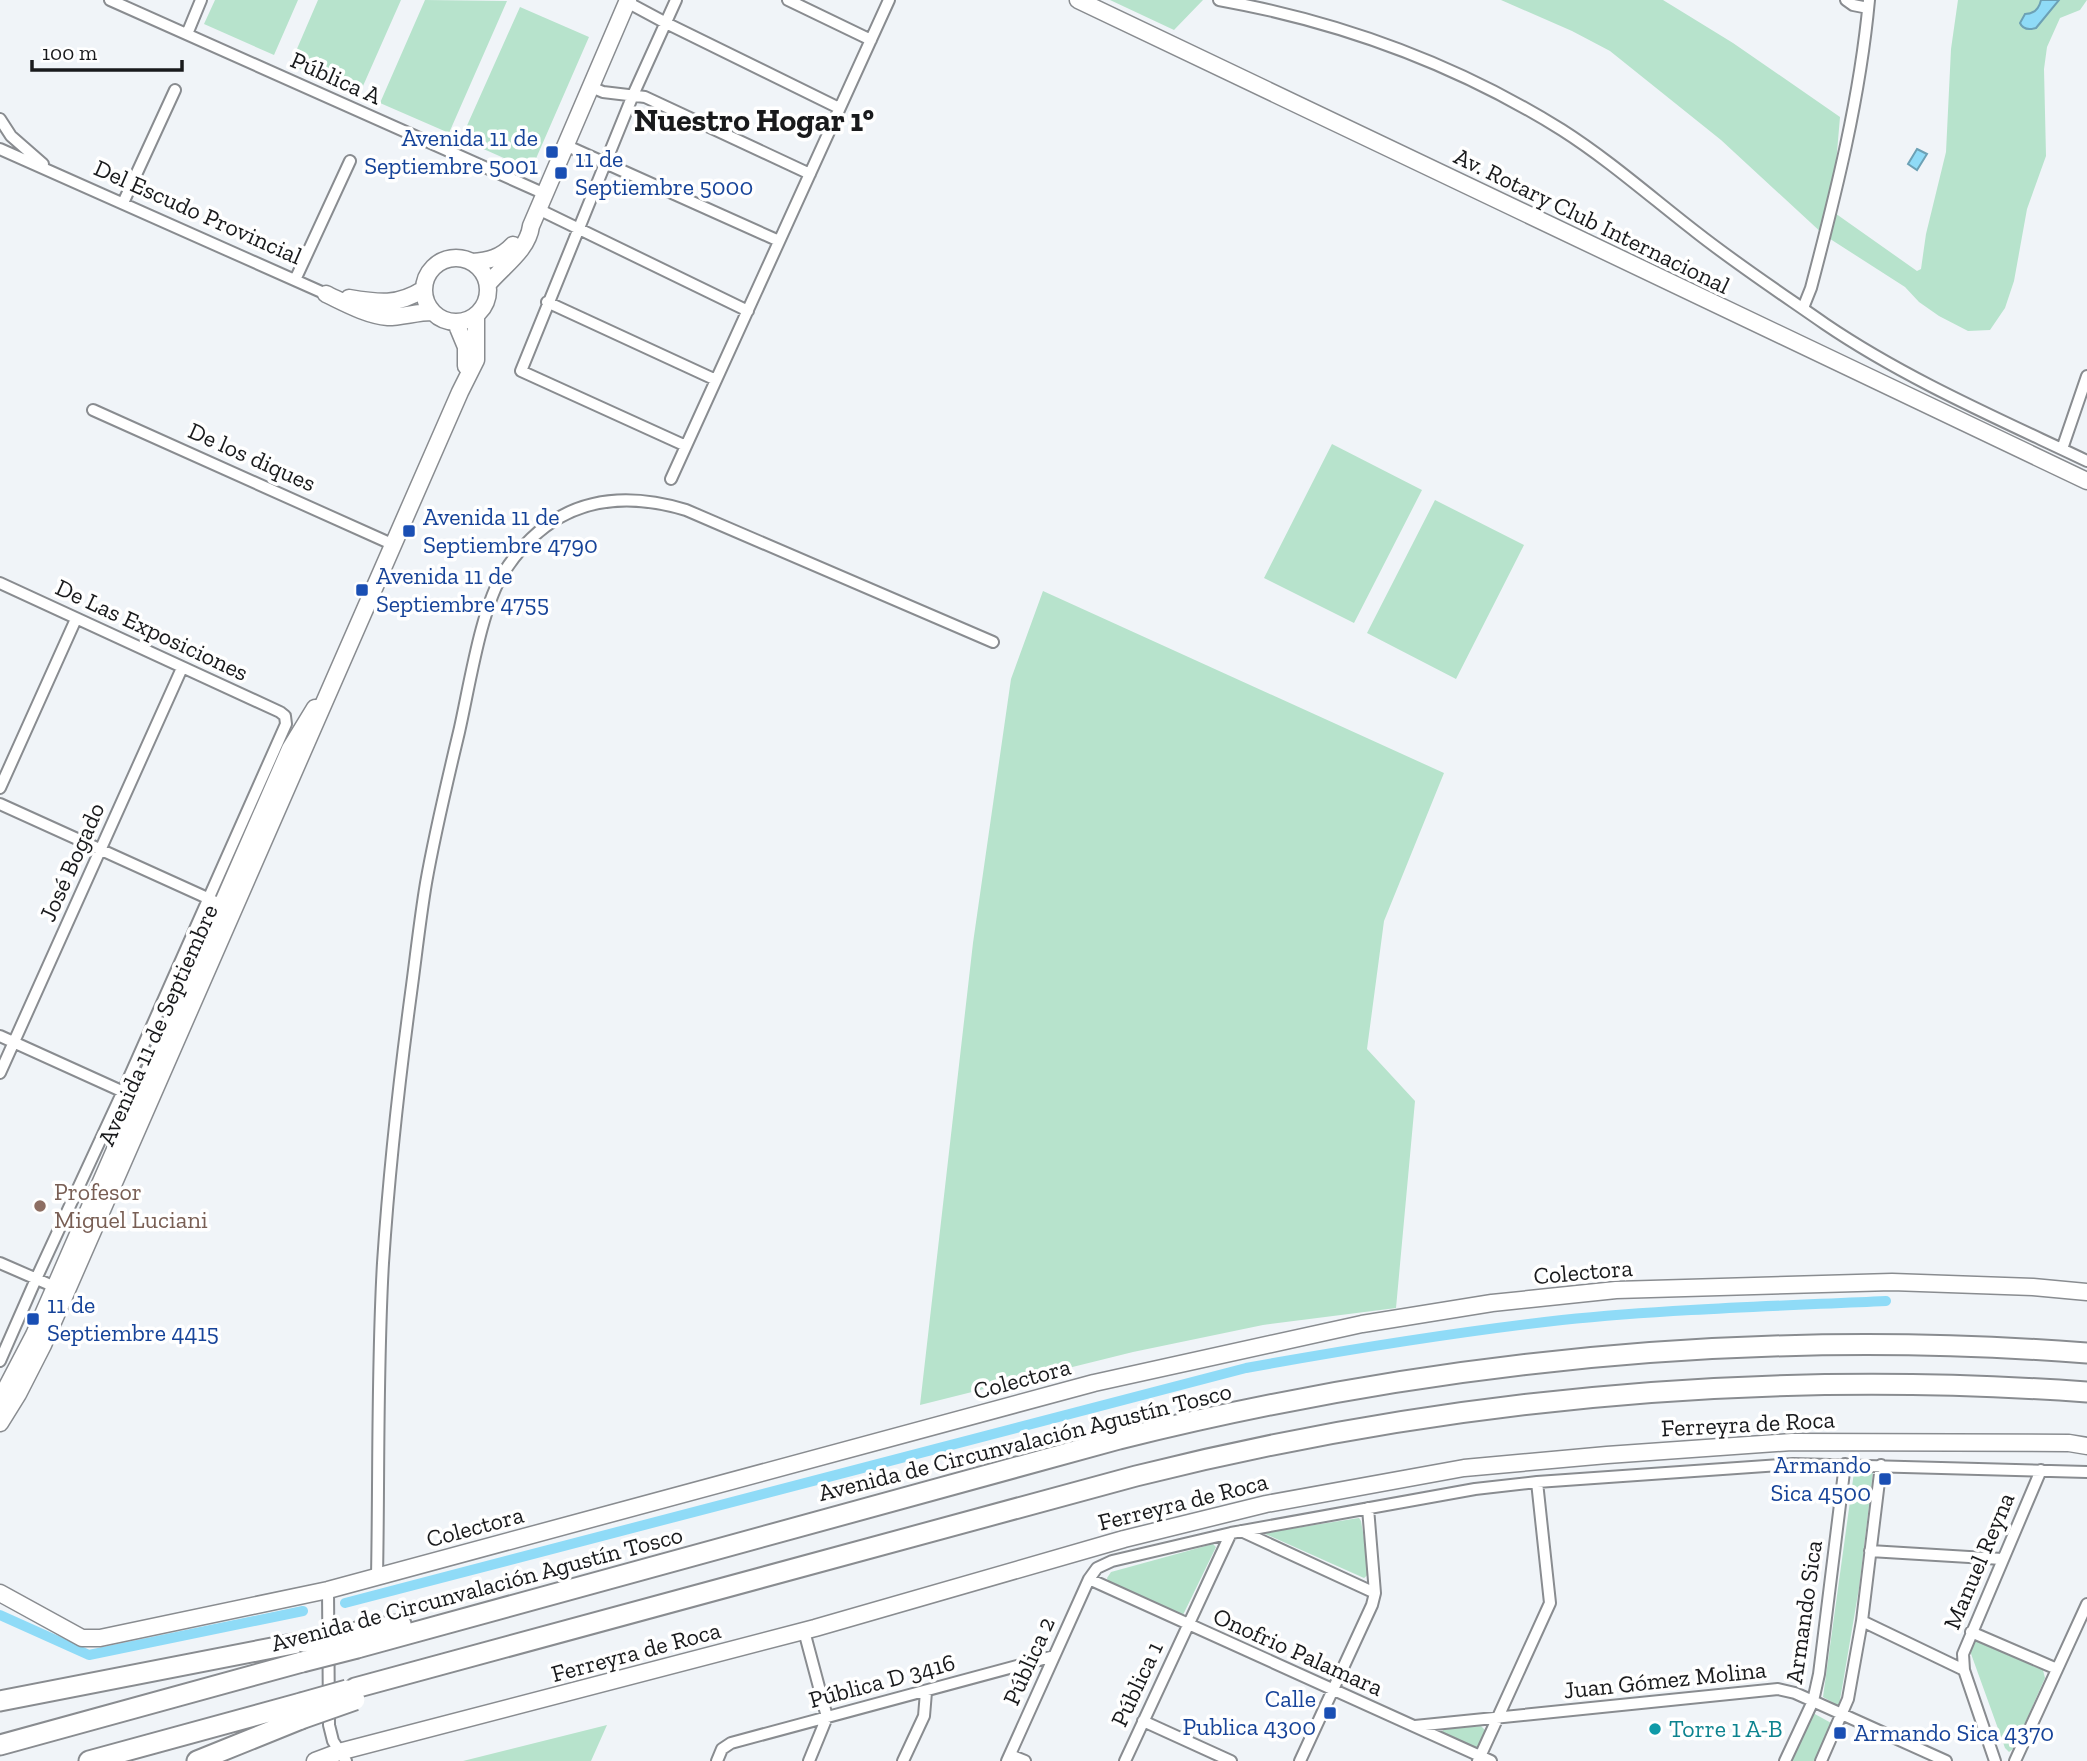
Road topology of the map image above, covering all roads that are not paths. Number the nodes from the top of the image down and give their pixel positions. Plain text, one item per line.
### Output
1 (110, 0) edge
2 (201, 0) edge
3 (676, 0) edge
4 (788, 0) edge
5 (889, 0) edge
6 (1078, 0) edge
7 (1219, 0) edge
8 (1846, 0) edge
9 (627, 1) edge
10 (1868, 4) edge
11 (666, 23) junction
12 (187, 34) junction
13 (871, 40) junction
14 (591, 87) junction
15 (175, 90) dead end
16 (633, 95) junction
17 (839, 108) junction
18 (0, 118) edge
19 (565, 145) junction
20 (0, 149) edge
21 (350, 160) dead end
22 (607, 162) junction
23 (53, 172) junction
24 (810, 174) junction
25 (545, 194) junction
26 (123, 204) junction
27 (538, 209) junction
28 (531, 226) junction
29 (578, 228) junction
30 (779, 241) junction
31 (472, 262) junction
32 (295, 280) junction
33 (488, 284) junction
34 (424, 289) junction
35 (326, 294) junction
36 (547, 302) junction
37 (1803, 308) junction
38 (748, 311) junction
39 (432, 312) junction
40 (476, 317) junction
41 (456, 323) junction
42 (2087, 376) edge
43 (716, 380) junction
44 (460, 392) junction
45 (93, 410) dead end
46 (686, 446) junction
47 (2063, 449) junction
48 (2087, 461) edge
49 (671, 479) dead end
50 (2087, 481) edge
51 (394, 545) junction
52 (0, 583) edge
53 (76, 619) junction
54 (993, 642) dead end
55 (182, 668) junction
56 (335, 680) junction
57 (0, 788) edge
58 (0, 804) edge
59 (100, 850) junction
60 (222, 905) junction
61 (0, 1036) edge
62 (14, 1042) junction
63 (0, 1073) edge
64 (123, 1091) junction
65 (144, 1101) junction
66 (0, 1263) edge
67 (36, 1279) junction
68 (55, 1287) junction
69 (2087, 1292) edge
70 (2087, 1353) edge
71 (0, 1361) edge
72 (2087, 1392) edge
73 (0, 1400) edge
74 (0, 1423) edge
75 (2087, 1444) edge
76 (1845, 1464) junction
77 (1881, 1465) junction
78 (2041, 1470) junction
79 (2087, 1472) edge
80 (1537, 1482) junction
81 (1367, 1508) junction
82 (1236, 1532) junction
83 (1870, 1551) junction
84 (2002, 1559) junction
85 (377, 1577) junction
86 (1089, 1579) junction
87 (328, 1590) junction
88 (0, 1593) edge
89 (1375, 1593) junction
90 (2087, 1604) edge
91 (1862, 1621) junction
92 (1188, 1625) junction
93 (804, 1631) junction
94 (1971, 1632) junction
95 (357, 1640) junction
96 (1054, 1656) junction
97 (1964, 1670) junction
98 (2057, 1670) junction
99 (1333, 1691) junction
100 (926, 1692) junction
101 (0, 1701) edge
102 (1813, 1701) junction
103 (301, 1711) junction
104 (1843, 1715) junction
105 (827, 1717) junction
106 (1498, 1718) junction
107 (1143, 1721) junction
108 (1415, 1726) junction
109 (0, 1745) edge
110 (343, 1756) edge
111 (1009, 1758) edge
112 (1483, 1759) edge
113 (89, 1761) edge
114 (197, 1761) edge
115 (315, 1761) edge
116 (717, 1761) edge
117 (809, 1761) edge
118 (903, 1761) edge
119 (1025, 1761) edge
120 (1125, 1761) edge
121 (1231, 1761) edge
122 (1300, 1761) edge
123 (1785, 1761) edge
124 (1821, 1761) edge
125 (1946, 1761) edge
126 (1995, 1761) edge
127 (2015, 1761) edge

1 - 12 street, Pública A
2 - 12 street
3 - 11 street
4 - 13 street
5 - 13 street
6 - 50 street, Av. Rotary Club Internacional
7 - 37 street
8 - 10 street
9 - 11 street
9 - 14 street
10 - 37 street
11 - 16 street
11 - 17 street
12 - 25 street, Pública A
13 - 17 street
14 - 16 street
14 - 19 street
15 - 26 street
16 - 22 street
16 - 24 street
17 - 24 street
18 - 23 street, Del Escudo Provincial
19 - 22 street
19 - 25 street
20 - 23 street, Del Escudo Provincial
21 - 32 street
22 - 29 street
22 - 30 street
23 - 26 street, Del Escudo Provincial
24 - 30 street
25 - 27 street
26 - 32 street, Del Escudo Provincial
27 - 28 street
27 - 29 street
28 - 31 street
28 - 33 street
29 - 36 street
29 - 38 street
30 - 38 street
31 - 33 street
31 - 34 street
32 - 35 street, Del Escudo Provincial
33 - 40 street
34 - 35 street
34 - 39 street
35 - 39 street
36 - 43 street
36 - 46 street
37 - 47 street
38 - 43 street
39 - 41 street
40 - 41 street
40 - 44 street
41 - 44 street
42 - 47 street
43 - 46 street
44 - 51 street, Avenida 11 de Septiembre
45 - 51 street, De los diques
46 - 49 street
47 - 48 street
51 - 56 street, Avenida 11 de Septiembre
52 - 53 street, De Las Exposiciones
53 - 55 street, De Las Exposiciones
53 - 57 street
54 - 85 street
55 - 59 street, José Bogado
55 - 60 street, De Las Exposiciones
56 - 60 street, Avenida 11 de Septiembre
56 - 60 street, Avenida 11 de Septiembre
58 - 59 street
59 - 60 street
59 - 62 street, José Bogado
60 - 64 street
60 - 65 street, Avenida 11 de Septiembre
61 - 62 street
62 - 63 street, José Bogado
62 - 64 street
64 - 65 street
64 - 67 street
65 - 68 street, Avenida 11 de Septiembre
65 - 74 street, Avenida 11 de Septiembre
66 - 67 street
67 - 68 street
67 - 71 street
68 - 73 street, Avenida 11 de Septiembre
69 - 85 street, Colectora
70 - 95 highway, Avenida de Circunvalación Agustín Tosco
72 - 103 highway, bridge
75 - 93 street, Ferreyra de Roca
76 - 77 street, Ferreyra de Roca
76 - 80 street, Ferreyra de Roca
76 - 102 street, Armando Sica
77 - 78 street, Ferreyra de Roca
77 - 83 street
78 - 79 street, Ferreyra de Roca
78 - 84 street, Manuel Reyna
80 - 81 street
80 - 106 street
81 - 82 street
81 - 89 street
82 - 86 street
82 - 89 street
82 - 92 street, Pública 1
83 - 84 street
83 - 91 street
84 - 94 street, Manuel Reyna
85 - 87 street, Colectora
86 - 92 street, Onofrio Palamara
86 - 96 street, Pública 2
87 - 88 street, Colectora
87 - 110 street
89 - 99 street
90 - 98 street
91 - 97 street
91 - 104 street
92 - 99 street, Onofrio Palamara
92 - 107 street, Pública 1
93 - 105 street
93 - 110 street, Ferreyra de Roca
94 - 97 street, Manuel Reyna
94 - 98 street
95 - 101 highway, bridge
95 - 109 highway, Avenida de Circunvalación Agustín Tosco, bridge
96 - 100 street, Pública D 3416
96 - 111 street, Pública 2
97 - 126 street
98 - 127 street
99 - 108 street, Onofrio Palamara
99 - 122 street
100 - 105 street, Pública D 3416
100 - 118 street
102 - 104 street, Juan Gómez Molina
102 - 106 street, Juan Gómez Molina
102 - 123 street, Armando Sica
103 - 113 highway
103 - 114 highway
104 - 124 street
104 - 125 street, Juan Gómez Molina
105 - 116 street, Pública D 3416
105 - 117 street
106 - 108 street, Juan Gómez Molina
106 - 112 street
107 - 120 street, Pública 1
107 - 121 street
108 - 112 street, Onofrio Palamara
110 - 115 street, Ferreyra de Roca
111 - 119 street

